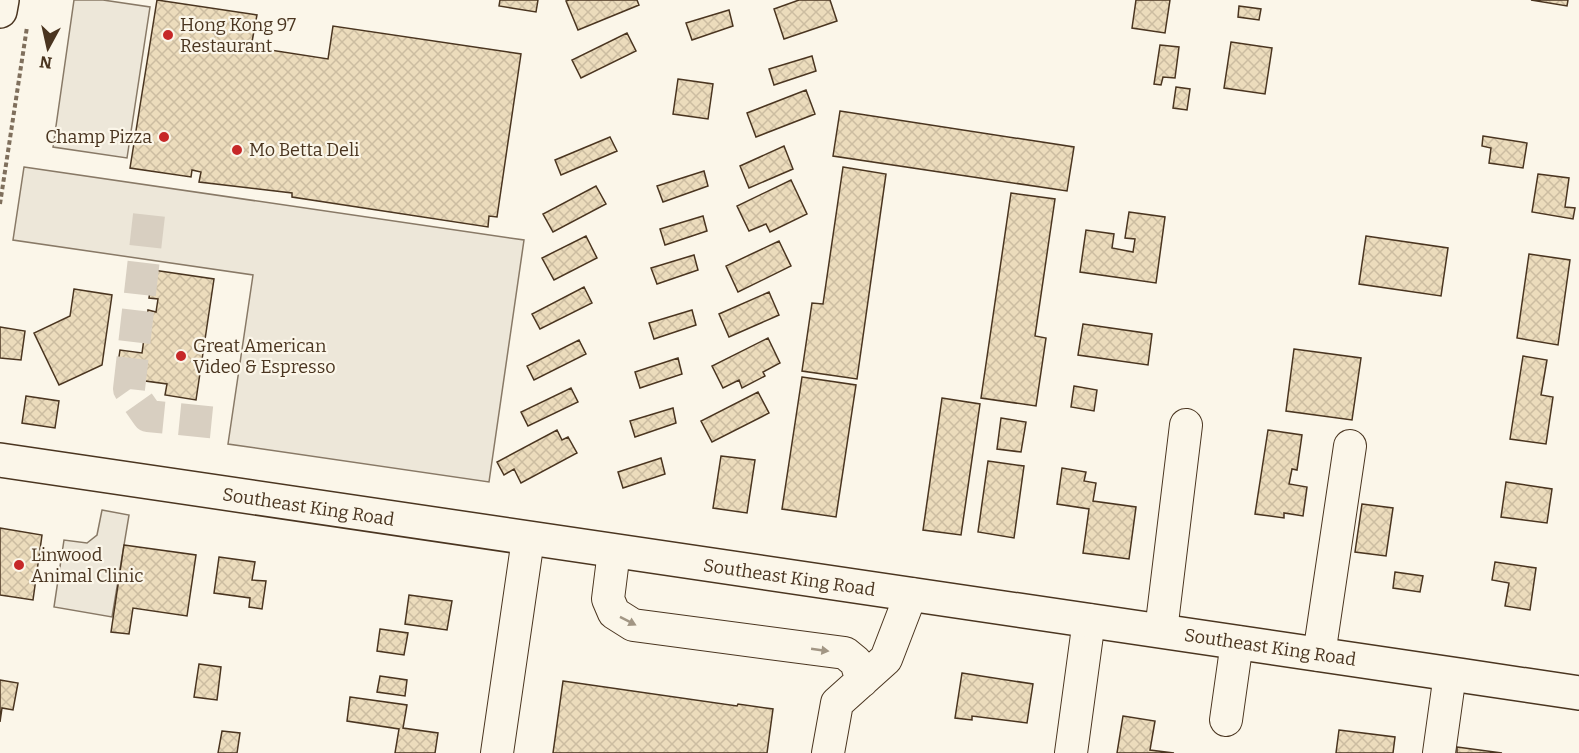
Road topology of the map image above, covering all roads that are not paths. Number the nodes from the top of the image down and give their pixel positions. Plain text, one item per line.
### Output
1 (2, 0) edge
2 (14, 17) edge
3 (1186, 425) dead end
4 (1350, 446) dead end
5 (0, 460) edge
6 (528, 539) junction
7 (614, 551) junction
8 (911, 594) junction
9 (1089, 620) junction
10 (1161, 631) junction
11 (1237, 642) junction
12 (1319, 655) junction
13 (1450, 674) junction
14 (862, 681) junction
15 (1579, 693) edge
16 (1226, 720) dead end
17 (497, 753) edge
18 (828, 753) edge
19 (1071, 753) edge
20 (1439, 753) edge

1 - 2 main road
3 - 10 street
4 - 12 street
5 - 6 main road, Southeast King Road
6 - 7 main road, Southeast King Road
6 - 17 street
7 - 8 main road, Southeast King Road
7 -> 14 street
8 - 9 main road, Southeast King Road
8 - 14 street
9 - 10 main road, Southeast King Road
9 - 19 street
10 - 11 main road, Southeast King Road
11 - 12 main road, Southeast King Road
11 - 16 street
12 - 13 main road, Southeast King Road
13 - 15 main road, Southeast King Road
13 - 20 street
14 - 18 street

